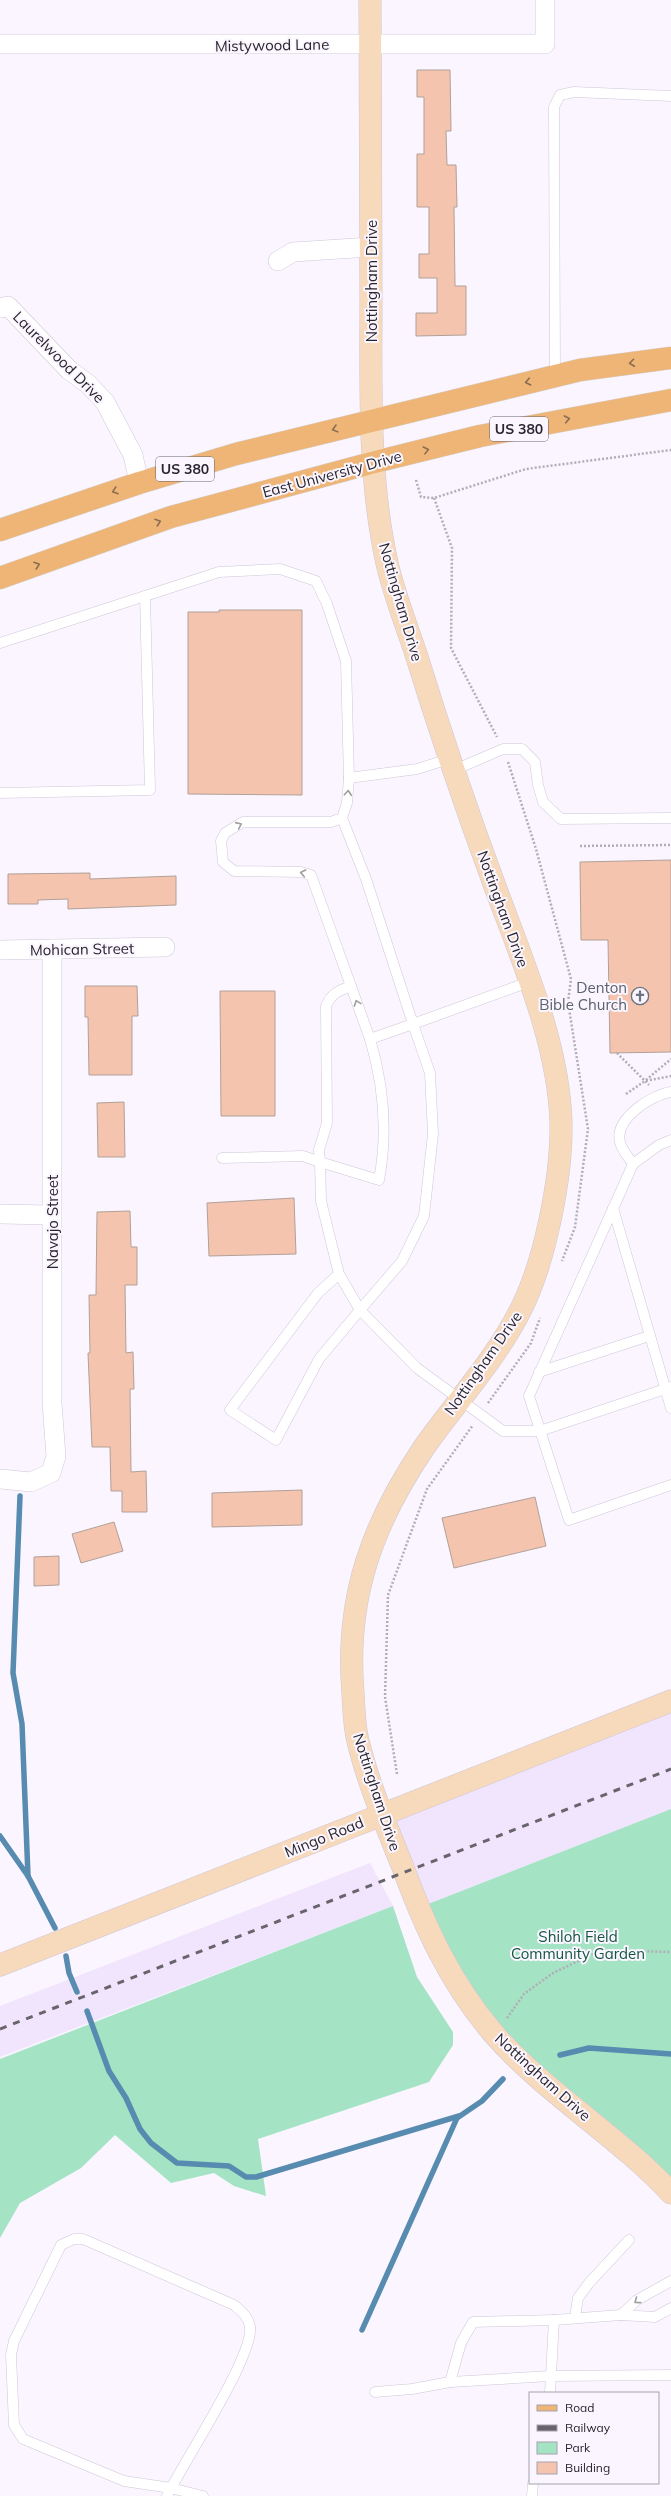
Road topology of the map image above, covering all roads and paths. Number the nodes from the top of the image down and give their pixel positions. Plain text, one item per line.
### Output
1 (370, 0) edge
2 (545, 0) edge
3 (370, 43) junction
4 (0, 44) edge
5 (671, 96) edge
6 (371, 247) junction
7 (278, 261) dead end
8 (0, 308) edge
9 (671, 358) edge
10 (554, 376) junction
11 (671, 400) edge
12 (372, 419) junction
13 (671, 450) edge
14 (375, 462) junction
15 (416, 480) dead end
16 (139, 483) junction
17 (434, 498) junction
18 (0, 530) edge
19 (0, 578) edge
20 (145, 596) junction
21 (0, 643) edge
22 (504, 749) junction
23 (450, 765) junction
24 (349, 778) junction
25 (0, 793) edge
26 (342, 818) junction
27 (671, 818) edge
28 (671, 845) edge
29 (580, 846) dead end
30 (165, 947) dead end
31 (52, 949) junction
32 (0, 950) edge
33 (529, 982) junction
34 (351, 986) junction
35 (413, 1024) junction
36 (370, 1039) junction
37 (617, 1053) dead end
38 (671, 1059) edge
39 (671, 1076) edge
40 (645, 1081) junction
41 (671, 1092) edge
42 (626, 1094) dead end
43 (658, 1097) junction
44 (671, 1140) edge
45 (222, 1158) dead end
46 (320, 1162) junction
47 (633, 1164) junction
48 (613, 1208) junction
49 (0, 1214) edge
50 (51, 1216) junction
51 (561, 1263) dead end
52 (339, 1274) junction
53 (360, 1310) junction
54 (542, 1314) dead end
55 (649, 1336) junction
56 (539, 1372) junction
57 (668, 1388) edge
58 (459, 1400) junction
59 (671, 1408) edge
60 (480, 1415) junction
61 (540, 1431) junction
62 (0, 1479) edge
63 (671, 1485) edge
64 (671, 1701) edge
65 (397, 1774) dead end
66 (382, 1815) junction
67 (671, 1952) edge
68 (0, 1965) edge
69 (494, 2034) junction
70 (671, 2193) edge
71 (629, 2240) dead end
72 (671, 2281) edge
73 (671, 2308) edge
74 (621, 2315) junction
75 (575, 2318) junction
76 (554, 2320) junction
77 (671, 2375) edge
78 (550, 2376) junction
79 (450, 2382) junction
80 (375, 2392) dead end
81 (550, 2392) edge
82 (533, 2484) edge
83 (169, 2492) edge
84 (203, 2496) edge
85 (532, 2496) edge

1 - 3 street, Nottingham Drive
2 - 3 street, Mistywood Lane
3 - 4 street, Mistywood Lane
3 - 6 street, Nottingham Drive
5 - 10 lane
6 - 7 street
6 - 12 street, Nottingham Drive
8 - 16 street, Laurelwood Drive
9 -> 10 main road, US 380
10 -> 12 main road, US 380
14 -> 11 main road, East University Drive / US 380
12 - 14 street, Nottingham Drive
12 -> 16 main road, US 380
13 - 17 path
19 -> 14 main road, East University Drive / US 380
14 - 23 street, Nottingham Drive
15 - 17 path
16 -> 18 main road, US 380
17 - 22 path
20 - 21 lane
20 - 24 lane
20 - 25 lane
22 - 23 lane
22 - 27 lane
22 - 51 path
23 - 24 lane
23 - 33 street, Nottingham Drive
26 -> 24 lane
34 -> 26 lane
26 - 35 lane
28 - 29 path
30 - 31 street, Mohican Street
31 - 32 street, Mohican Street
31 - 50 street, Navajo Street
33 - 35 lane
33 - 58 street, Nottingham Drive
36 -> 34 lane
34 - 46 lane
35 - 36 lane
35 - 53 lane
36 - 46 lane
37 - 40 path
38 - 40 path
39 - 40 path
40 - 42 path
40 - 43 path
41 - 43 lane
43 - 47 lane
44 - 47 lane
45 - 46 lane
46 - 52 lane
47 - 48 lane
48 - 55 lane
48 - 56 lane
49 - 50 street
50 - 62 street, Navajo Street
52 - 53 lane
52 - 53 lane
53 - 58 lane
54 - 60 path
55 - 56 lane
55 - 57 lane
56 - 61 lane
57 - 59 lane
57 - 61 lane
58 - 60 lane
58 - 66 street, Nottingham Drive
60 - 61 lane
60 - 65 path
61 - 63 lane
64 - 66 street, Mingo Road
66 - 68 street, Mingo Road
66 - 69 street, Nottingham Drive
67 - 69 path
69 - 70 street, Nottingham Drive
71 - 75 lane
72 -> 74 lane
73 - 74 lane
74 - 75 lane
75 - 76 lane
76 - 78 lane
76 - 79 lane
77 - 78 lane
78 - 79 lane
78 - 81 lane
79 - 80 lane
82 - 85 lane
83 - 83 lane
83 - 84 lane

